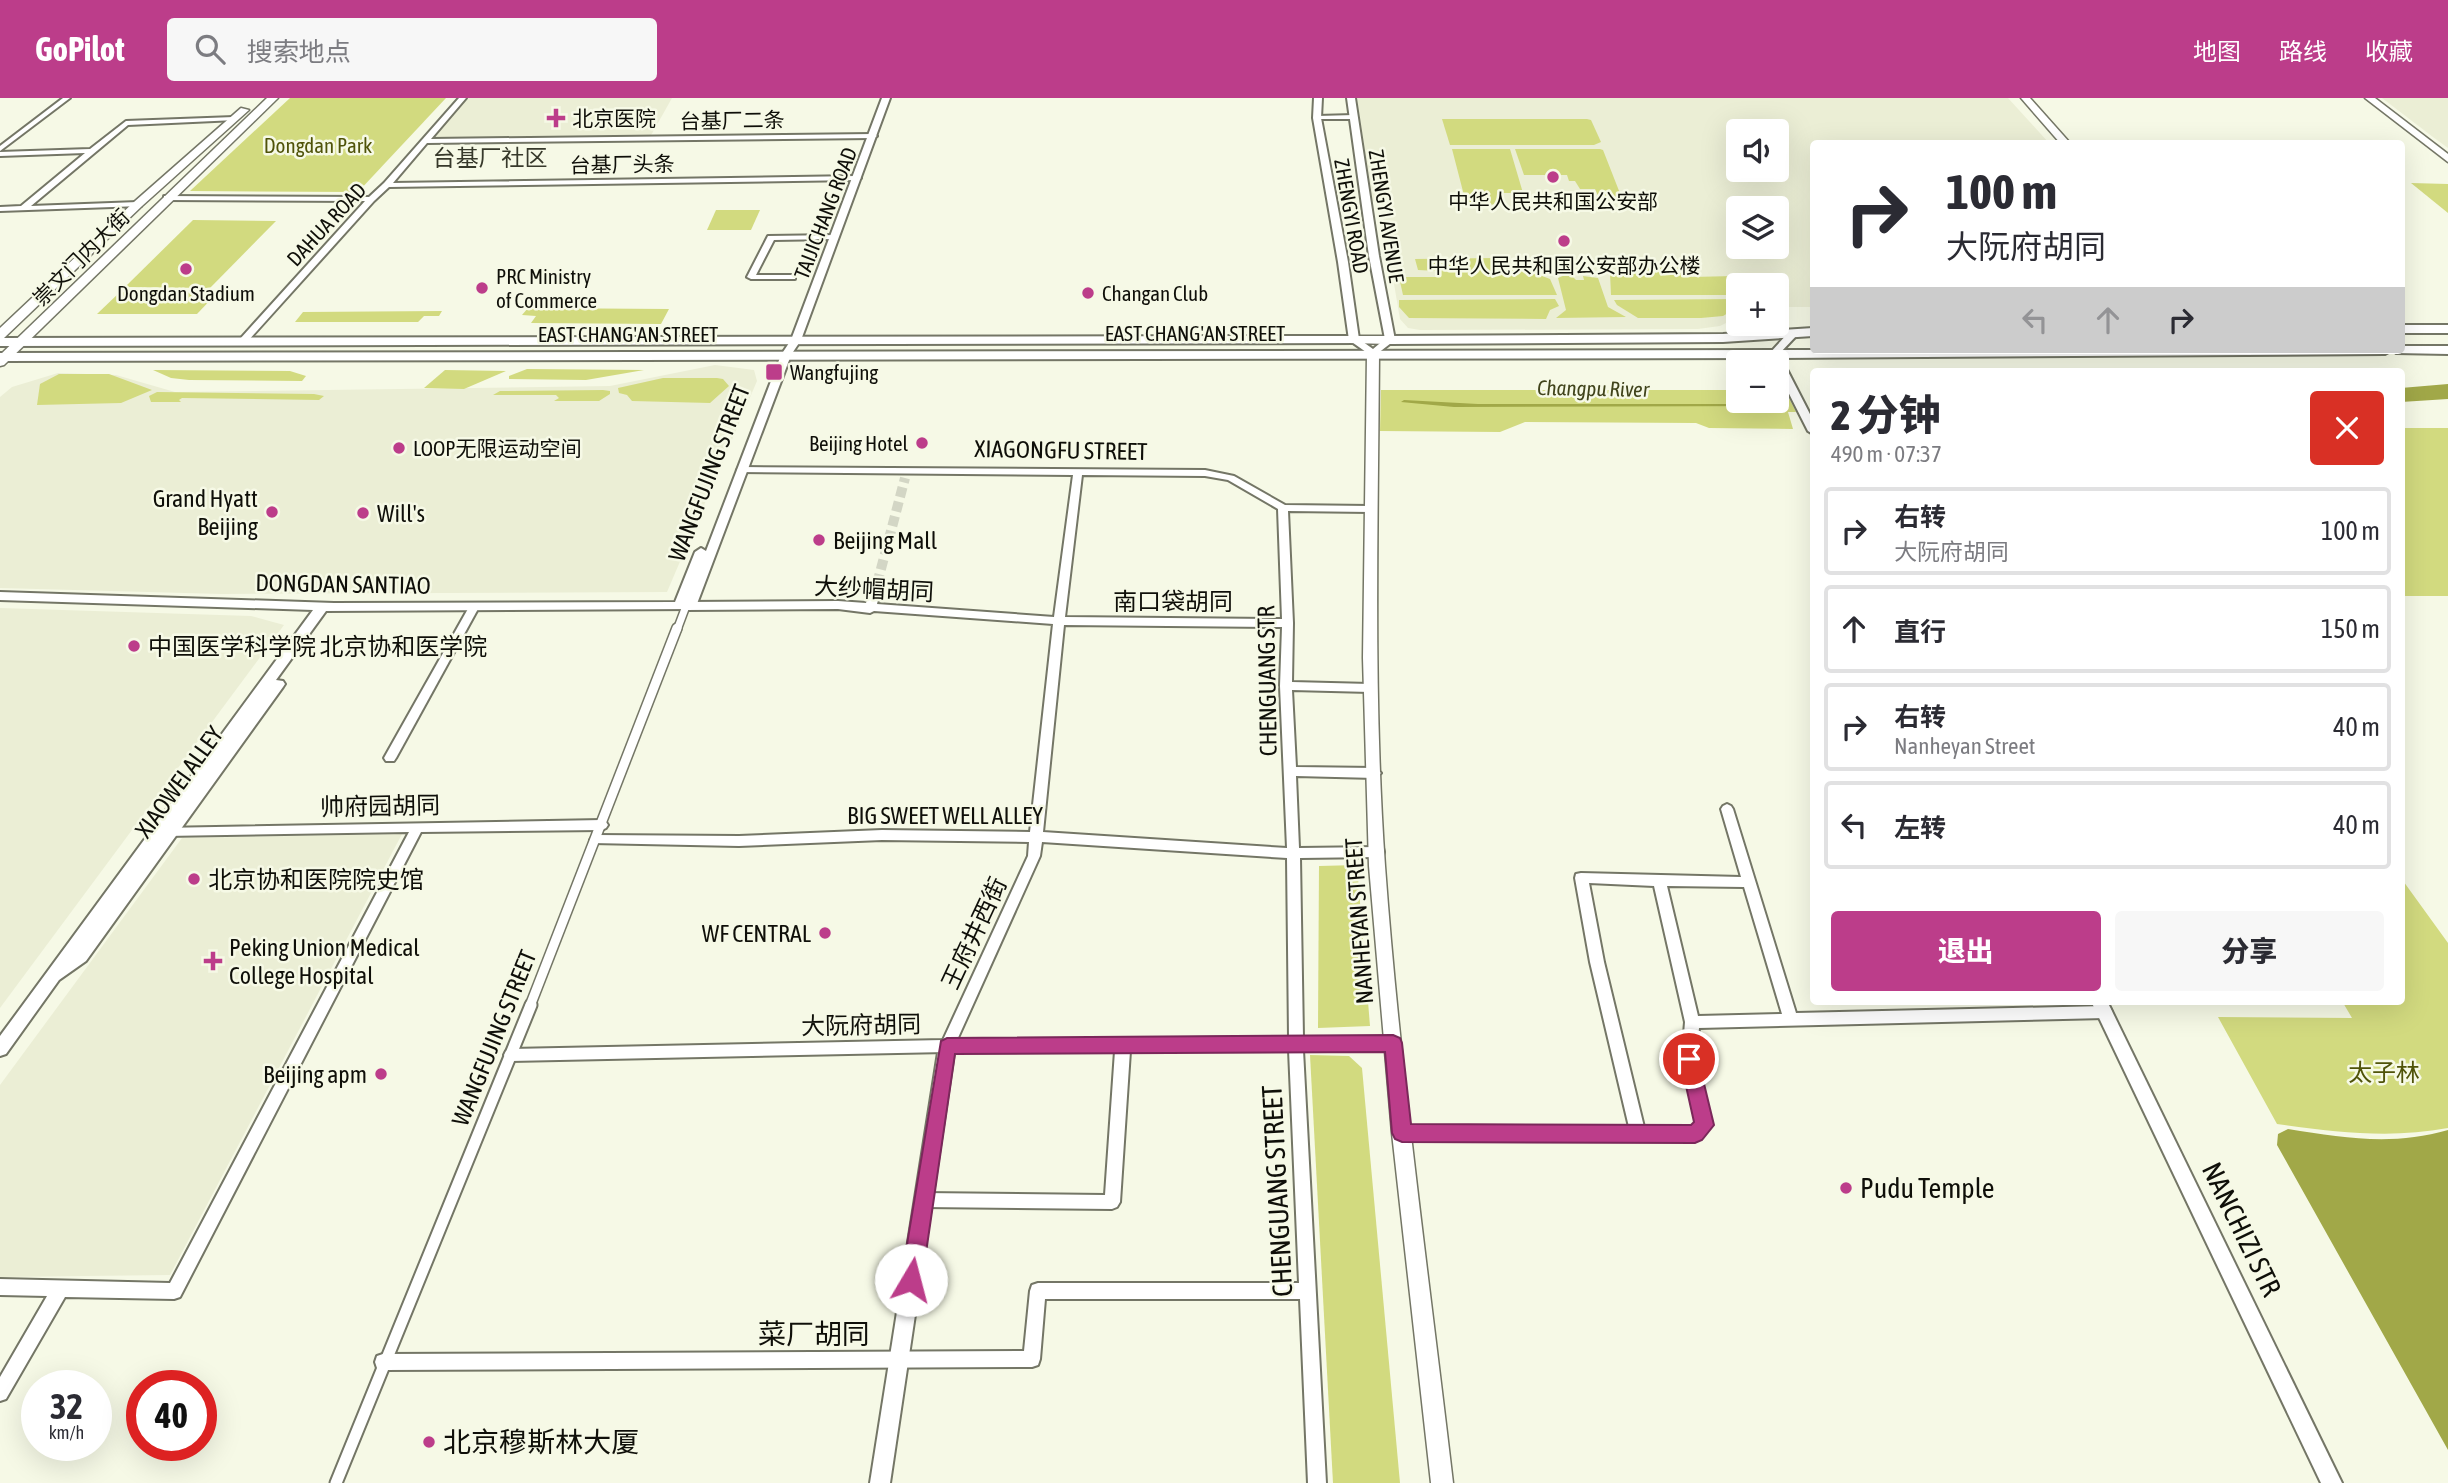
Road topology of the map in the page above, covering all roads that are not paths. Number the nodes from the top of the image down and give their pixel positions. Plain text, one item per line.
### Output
1 (67, 98) edge
2 (257, 98) edge
3 (273, 98) edge
4 (463, 98) edge
5 (886, 98) edge
6 (1318, 98) edge
7 (1351, 98) edge
8 (2025, 98) edge
9 (2369, 98) edge
10 (1354, 117) junction
11 (1317, 118) junction
12 (234, 119) junction
13 (873, 136) junction
14 (2063, 140) edge
15 (424, 141) junction
16 (0, 151) edge
17 (93, 151) junction
18 (2448, 159) edge
19 (857, 178) junction
20 (387, 185) junction
21 (167, 198) junction
22 (371, 199) junction
23 (138, 204) junction
24 (23, 208) junction
25 (0, 209) edge
26 (834, 237) junction
27 (792, 277) dead end
28 (2405, 329) edge
29 (2448, 329) edge
30 (1810, 332) edge
31 (1793, 334) junction
32 (0, 335) edge
33 (796, 340) junction
34 (1354, 340) junction
35 (1390, 340) junction
36 (243, 341) junction
37 (0, 342) edge
38 (21, 342) junction
39 (1778, 350) edge
40 (2405, 350) edge
41 (2448, 350) edge
42 (1373, 354) junction
43 (1726, 354) edge
44 (1789, 354) edge
45 (1810, 354) edge
46 (782, 355) junction
47 (2, 358) edge
48 (1789, 382) edge
49 (1810, 425) edge
50 (742, 470) junction
51 (1079, 471) junction
52 (1283, 509) junction
53 (1370, 509) junction
54 (877, 584) tunnel mouth
55 (0, 596) edge
56 (328, 606) junction
57 (686, 606) junction
58 (474, 607) junction
59 (870, 609) junction
60 (1059, 621) junction
61 (1287, 623) junction
62 (1286, 686) junction
63 (1370, 688) junction
64 (390, 758) dead end
65 (1290, 771) junction
66 (1374, 773) junction
67 (1727, 809) dead end
68 (602, 825) junction
69 (418, 827) junction
70 (165, 831) junction
71 (1037, 837) junction
72 (596, 840) junction
73 (1378, 852) junction
74 (1293, 853) junction
75 (1659, 881) junction
76 (1750, 882) junction
77 (2025, 1007) edge
78 (2102, 1007) edge
79 (1790, 1018) junction
80 (1692, 1022) junction
81 (1393, 1043) junction
82 (1296, 1044) junction
83 (1122, 1045) junction
84 (947, 1046) junction
85 (0, 1049) edge
86 (511, 1055) junction
87 (1402, 1133) junction
88 (1638, 1134) junction
89 (923, 1200) junction
90 (0, 1287) edge
91 (60, 1289) junction
92 (1308, 1291) junction
93 (900, 1360) junction
94 (383, 1362) junction
95 (0, 1393) edge
96 (336, 1483) edge
97 (880, 1483) edge
98 (1317, 1483) edge
99 (1442, 1483) edge
100 (2333, 1483) edge

1 - 16 street
2 - 12 main road, 崇文门内大街
3 - 21 main road, 崇文门内大街
4 - 15 street, DAHUA ROAD
5 - 13 street, TAIJICHANG ROAD
6 - 11 street, ZHENGYI ROAD
7 - 10 street, ZHENGYI AVENUE
8 - 14 main road
9 - 18 main road
10 - 11 street
10 - 35 street, ZHENGYI AVENUE
11 - 34 street, ZHENGYI ROAD
12 - 17 street
12 - 23 main road, 崇文门内大街
13 - 15 street, 台基厂二条
13 - 19 street, TAIJICHANG ROAD
15 - 20 street, DAHUA ROAD
16 - 17 street
17 - 24 street
19 - 20 street, 台基厂头条
19 - 26 street, TAIJICHANG ROAD
20 - 22 street, DAHUA ROAD
21 - 22 street
21 - 38 main road, 崇文门内大街
22 - 36 street, DAHUA ROAD
23 - 24 street
23 - 32 main road, 崇文门内大街
24 - 25 street
26 - 27 street
26 - 33 street, TAIJICHANG ROAD
28 - 29 highway
30 - 31 highway, EAST CHANG'AN STREET
31 - 35 highway, EAST CHANG'AN STREET
31 - 39 street
33 - 34 highway, EAST CHANG'AN STREET
33 - 36 highway, EAST CHANG'AN STREET
33 - 46 street
34 - 35 main road, EAST CHANG'AN STREET
34 - 42 street
35 - 42 street
36 - 38 highway, EAST CHANG'AN STREET
37 - 38 highway, EAST CHANG'AN STREET
38 - 47 main road, 崇文门内大街
40 - 41 highway
42 - 43 highway, EAST CHANG'AN STREET
42 - 46 highway, EAST CHANG'AN STREET
42 - 53 main road, NANHEYAN STREET
44 - 45 highway, EAST CHANG'AN STREET
46 - 47 highway, EAST CHANG'AN STREET
46 - 50 street, WANGFUJING STREET
46 - 57 street, WANGFUJING STREET
48 - 49 street
50 - 51 street, XIAGONGFU STREET
50 - 57 street, WANGFUJING STREET
51 - 52 street, XIAGONGFU STREET
51 - 60 street, 王府井西街
52 - 53 street, XIAGONGFU STREET
52 - 61 street, CHENGUANG STR
53 - 63 main road, NANHEYAN STREET
54 - 59 street
55 - 56 street, DONGDAN SANTIAO
56 - 58 street, DONGDAN SANTIAO
56 - 70 street, XIAOWEI ALLEY
57 - 58 street, DONGDAN SANTIAO
57 - 59 street, 大纱帽胡同
57 - 68 street, WANGFUJING STREET
58 - 64 street
59 - 60 street, 大纱帽胡同
60 - 61 street, 南口袋胡同
60 - 71 street, 王府井西街
61 - 62 street, CHENGUANG STR
62 - 63 street
62 - 65 street, CHENGUANG STR
63 - 66 main road, NANHEYAN STREET
65 - 66 street
65 - 74 street, CHENGUANG STR
66 - 73 main road, NANHEYAN STREET
67 - 76 street
68 - 69 street, 帅府园胡同
68 - 72 street, WANGFUJING STREET
69 - 70 street, 帅府园胡同
69 - 91 street
70 - 85 street, XIAOWEI ALLEY
71 - 72 street, BIG SWEET WELL ALLEY
71 - 74 street, BIG SWEET WELL ALLEY
71 - 84 street, 王府井西街
72 - 86 street, WANGFUJING STREET
73 - 74 street, BIG SWEET WELL ALLEY
73 - 81 main road, NANHEYAN STREET
74 - 82 street, CHENGUANG STREET
75 - 76 street
75 - 80 street
75 - 88 street
76 - 79 street
77 - 78 street
77 - 79 street
78 - 100 street, NANCHIZI STR
79 - 80 street
80 - 88 street
81 - 82 street, 大阮府胡同
81 - 87 main road, NANHEYAN STREET
82 - 83 street, 大阮府胡同
82 - 92 street, CHENGUANG STREET
83 - 84 street, 大阮府胡同
83 - 89 street
84 - 86 street, 大阮府胡同
84 - 89 street
86 - 94 street, WANGFUJING STREET
87 - 88 street
87 - 99 main road, NANHEYAN STREET
89 - 93 street
90 - 91 street
91 - 95 street
92 - 93 street, 菜厂胡同
92 - 98 street, CHENGUANG STREET
93 - 94 street, 菜厂胡同
93 - 97 street
94 - 96 street, WANGFUJING STREET

